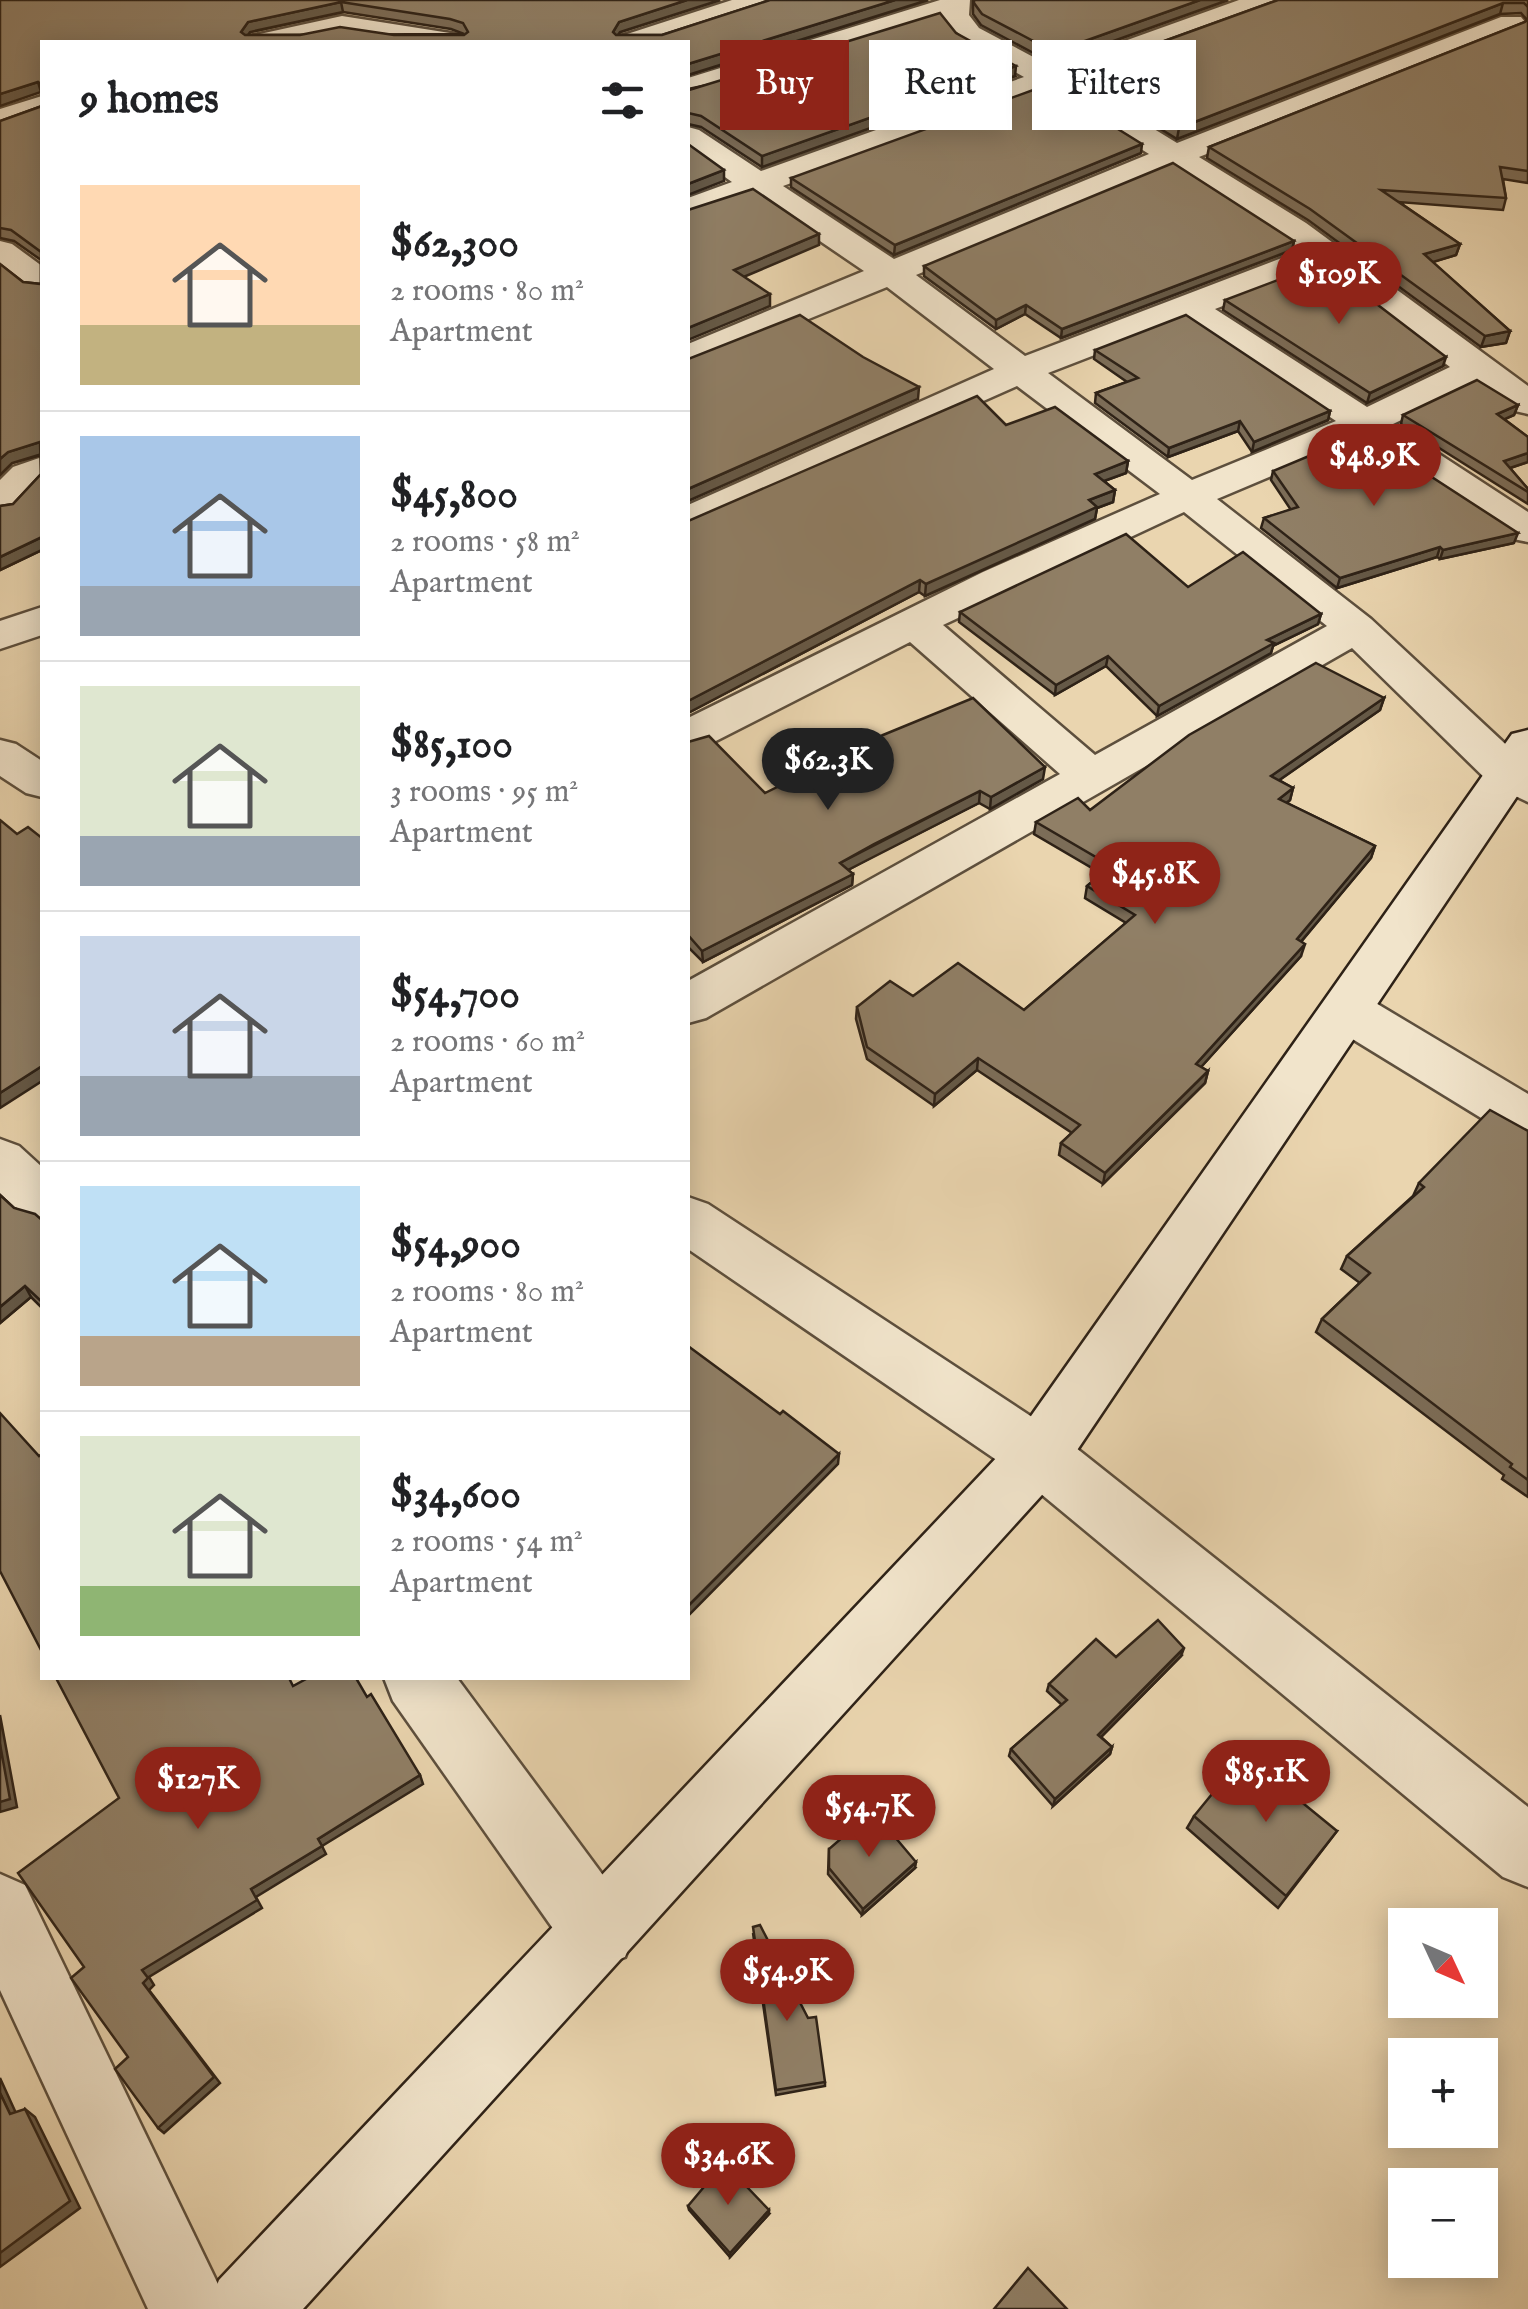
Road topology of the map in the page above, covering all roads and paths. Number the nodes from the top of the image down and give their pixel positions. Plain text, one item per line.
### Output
1 (762, 0) edge
2 (1263, 0) edge
3 (955, 2) edge
4 (1511, 23) edge
5 (271, 40) edge
6 (437, 40) edge
7 (638, 40) edge
8 (1156, 40) edge
9 (1032, 70) edge
10 (1032, 86) edge
11 (690, 87) edge
12 (40, 106) edge
13 (0, 119) edge
14 (1129, 130) edge
15 (690, 139) edge
16 (1171, 157) junction
17 (757, 185) junction
18 (690, 208) edge
19 (40, 236) edge
20 (0, 250) edge
21 (1325, 254) junction
22 (888, 272) junction
23 (40, 280) edge
24 (1187, 306) junction
25 (690, 356) edge
26 (1476, 369) junction
27 (1020, 370) junction
28 (1528, 403) edge
29 (1367, 422) junction
30 (40, 470) edge
31 (1187, 495) junction
32 (0, 504) edge
33 (690, 519) edge
34 (1528, 530) edge
35 (40, 621) edge
36 (915, 624) junction
37 (1356, 628) junction
38 (0, 636) edge
39 (690, 735) edge
40 (0, 755) edge
41 (1521, 768) edge
42 (1089, 775) junction
43 (40, 781) edge
44 (690, 1003) edge
45 (1346, 1010) junction
46 (1528, 1120) edge
47 (0, 1161) edge
48 (40, 1198) edge
49 (690, 1221) edge
50 (1039, 1455) junction
51 (418, 1680) edge
52 (1528, 1852) edge
53 (0, 1910) edge
54 (598, 1930) junction
55 (190, 2309) edge
56 (248, 2309) edge

1 - 7 street
2 - 8 street
3 - 9 street
3 - 11 street
4 - 16 street
5 - 6 street
10 - 17 street
12 - 13 street
14 - 16 street
15 - 17 street
16 - 21 street
16 - 22 street
17 - 18 street
17 - 22 street
19 - 20 street
20 - 23 street
21 - 24 street
21 - 26 street
22 - 25 street
22 - 27 street
24 - 27 street
24 - 29 street
26 - 28 street
26 - 29 street
27 - 31 street
27 - 33 street
29 - 31 street
29 - 34 street
30 - 32 street
31 - 36 street
31 - 37 street
35 - 38 street
36 - 39 street
36 - 42 street
37 - 41 street
37 - 42 street
40 - 43 street
41 - 45 street
42 - 44 street
45 - 46 street
45 - 50 street
47 - 48 street
49 - 50 street
50 - 52 street
50 - 54 street
51 - 54 street
53 - 55 street
54 - 56 street

